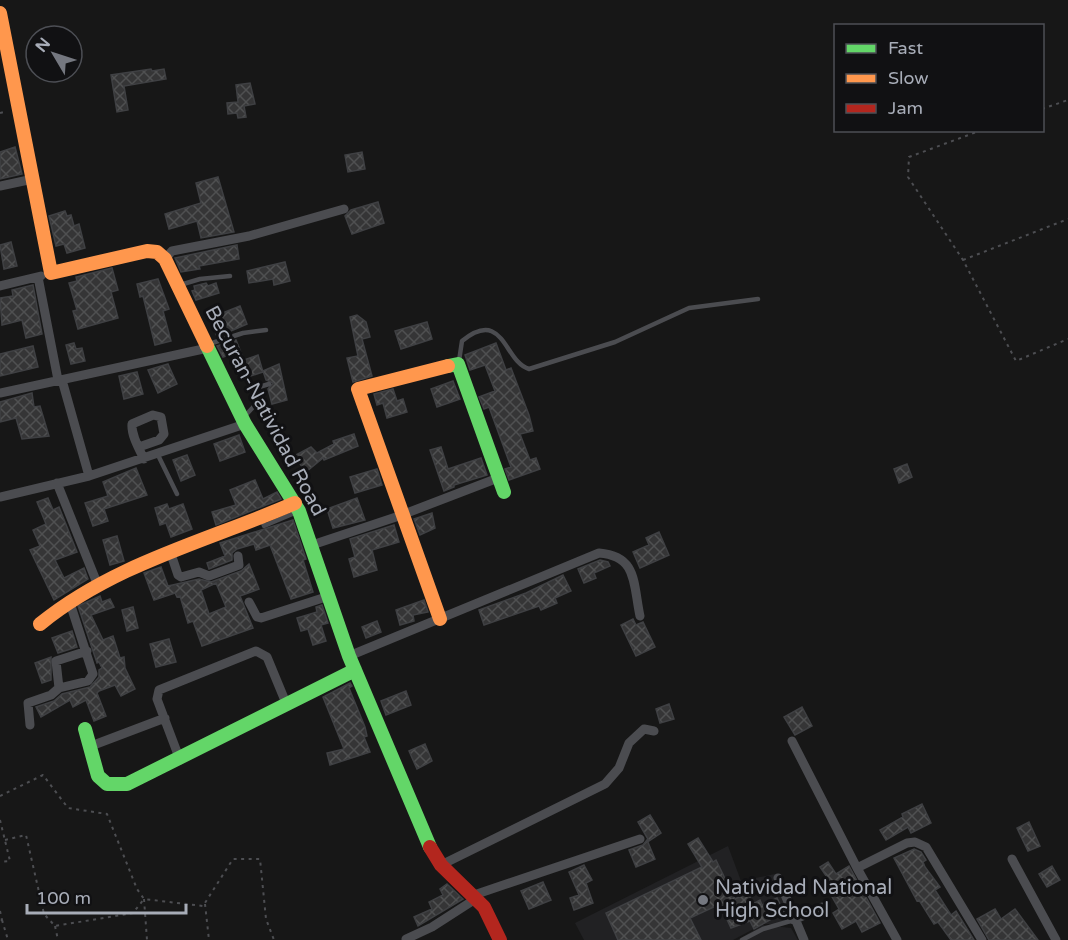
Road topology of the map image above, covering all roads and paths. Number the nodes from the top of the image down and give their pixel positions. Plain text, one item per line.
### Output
1 (0, 13) edge
2 (1068, 100) edge
3 (1044, 108) edge
4 (977, 132) edge
5 (33, 179) junction
6 (0, 186) edge
7 (344, 209) dead end
8 (1068, 219) edge
9 (165, 259) junction
10 (963, 260) junction
11 (44, 275) junction
12 (230, 276) dead end
13 (0, 286) edge
14 (178, 286) junction
15 (758, 299) dead end
16 (266, 330) dead end
17 (1068, 339) edge
18 (207, 346) junction
19 (458, 364) junction
20 (60, 380) junction
21 (269, 384) dead end
22 (0, 393) edge
23 (244, 421) junction
24 (139, 447) dead end
25 (157, 453) junction
26 (144, 459) junction
27 (89, 476) junction
28 (498, 478) junction
29 (57, 483) junction
30 (504, 492) dead end
31 (177, 494) dead end
32 (0, 497) edge
33 (297, 507) junction
34 (402, 515) junction
35 (312, 545) junction
36 (170, 551) junction
37 (238, 556) dead end
38 (97, 583) junction
39 (329, 596) junction
40 (69, 600) junction
41 (249, 602) dead end
42 (640, 616) dead end
43 (440, 619) junction
44 (40, 624) dead end
45 (87, 651) junction
46 (349, 656) junction
47 (355, 670) junction
48 (59, 688) junction
49 (286, 703) junction
50 (165, 718) junction
51 (30, 725) dead end
52 (85, 729) dead end
53 (654, 731) dead end
54 (792, 741) dead end
55 (91, 746) junction
56 (180, 760) junction
57 (0, 796) edge
58 (0, 820) edge
59 (640, 839) dead end
60 (5, 840) junction
61 (1012, 859) dead end
62 (0, 862) edge
63 (441, 865) junction
64 (857, 868) junction
65 (778, 878) dead end
66 (476, 897) junction
67 (144, 899) junction
68 (205, 904) junction
69 (822, 907) dead end
70 (0, 911) edge
71 (1, 920) edge
72 (794, 920) junction
73 (55, 926) junction
74 (405, 939) edge
75 (8, 940) edge
76 (58, 940) edge
77 (147, 940) edge
78 (209, 940) edge
79 (274, 940) edge
80 (500, 940) edge
81 (742, 940) edge
82 (804, 940) edge
83 (897, 940) edge
84 (982, 940) edge
85 (1056, 940) edge

1 - 5 street
2 - 3 path
4 - 10 path
5 - 6 street
5 - 11 street
7 - 9 street
8 - 10 path
9 - 11 street
9 - 14 street, Becuran-Natividad Road
10 - 17 path
11 - 13 street
11 - 20 street
12 - 14 lane
14 - 18 street, Becuran-Natividad Road
15 - 19 lane
16 - 18 lane
18 - 20 street
18 - 23 street, Becuran-Natividad Road
19 - 28 street
19 - 34 street
20 - 22 street
20 - 27 street
21 - 23 lane
23 - 25 street
23 - 33 street, Becuran-Natividad Road
24 - 26 street
25 - 26 street
25 - 31 lane
26 - 27 street
27 - 29 street
28 - 30 street
28 - 34 street
29 - 32 street
29 - 38 street
33 - 35 street, Becuran-Natividad Road
33 - 36 street
34 - 35 street
34 - 43 street
35 - 39 street, Becuran-Natividad Road
36 - 37 street
36 - 38 street
38 - 40 street
39 - 41 street
39 - 46 street, Becuran-Natividad Road
40 - 44 street
40 - 45 street
42 - 43 street
43 - 46 street
45 - 48 street
45 - 48 street
46 - 47 street, Becuran-Natividad Road
47 - 49 street
47 - 63 street, Becuran-Natividad Road
48 - 51 street
49 - 50 street
49 - 56 street
50 - 55 street
50 - 56 street
52 - 55 street
53 - 63 street
54 - 64 street
55 - 56 street
57 - 67 path
58 - 60 path
59 - 66 street
60 - 62 path
60 - 73 path
61 - 85 street
63 - 66 street, Becuran-Natividad Road
64 - 83 street
64 - 84 street
65 - 72 street
66 - 74 street
66 - 80 street, Becuran-Natividad Road
67 - 68 path
67 - 73 path
67 - 77 path
68 - 78 path
68 - 79 path
69 - 72 street
70 - 71 path
71 - 75 path
72 - 81 lane
72 - 82 street
73 - 76 path

